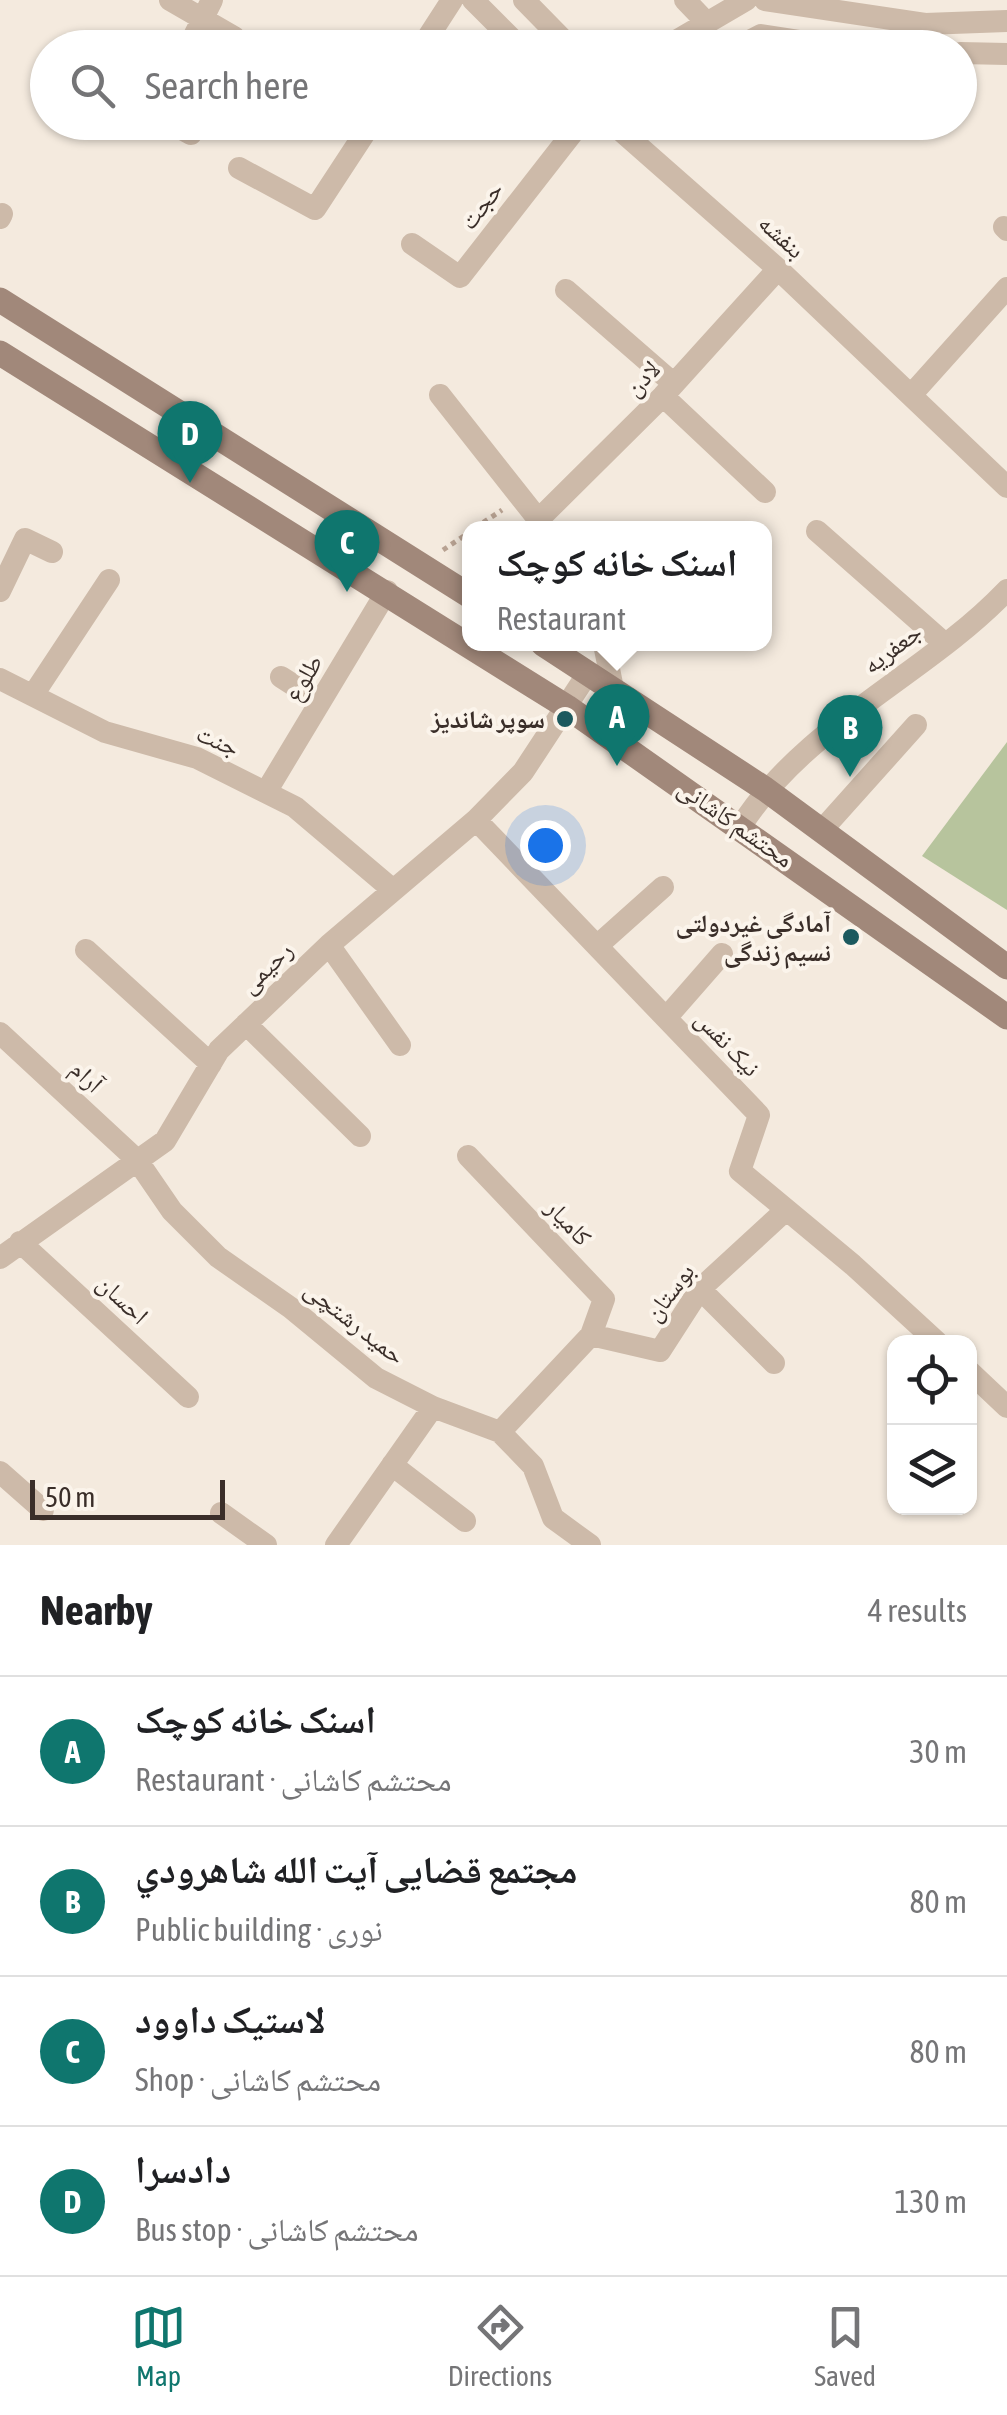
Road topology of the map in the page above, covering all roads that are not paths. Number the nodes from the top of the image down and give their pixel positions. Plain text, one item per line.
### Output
1 (170, 0) edge
2 (452, 0) edge
3 (473, 0) edge
4 (524, 0) edge
5 (685, 0) edge
6 (746, 0) edge
7 (765, 0) edge
8 (207, 9) edge
9 (1007, 21) edge
10 (707, 23) junction
11 (227, 30) edge
12 (433, 30) edge
13 (503, 30) edge
14 (553, 30) edge
15 (695, 30) edge
16 (977, 54) edge
17 (1007, 54) edge
18 (361, 140) edge
19 (567, 140) edge
20 (631, 140) edge
21 (239, 168) dead end
22 (412, 244) dead end
23 (778, 269) junction
24 (1007, 288) edge
25 (566, 290) dead end
26 (0, 300) edge
27 (0, 353) edge
28 (669, 390) junction
29 (440, 394) dead end
30 (912, 394) junction
31 (1007, 487) edge
32 (765, 492) dead end
33 (540, 521) edge
34 (545, 521) edge
35 (817, 531) dead end
36 (52, 552) dead end
37 (109, 580) dead end
38 (1007, 590) edge
39 (0, 591) edge
40 (387, 591) junction
41 (462, 591) edge
42 (462, 639) edge
43 (944, 643) junction
44 (481, 651) edge
45 (553, 651) edge
46 (605, 651) edge
47 (588, 673) junction
48 (281, 676) dead end
49 (0, 679) edge
50 (612, 689) junction
51 (32, 696) junction
52 (320, 702) junction
53 (567, 706) junction
54 (916, 725) dead end
55 (765, 789) junction
56 (266, 792) junction
57 (476, 820) junction
58 (742, 826) junction
59 (822, 830) junction
60 (663, 887) dead end
61 (393, 890) junction
62 (329, 944) junction
63 (597, 946) junction
64 (86, 950) dead end
65 (722, 954) dead end
66 (1007, 967) edge
67 (1007, 1017) edge
68 (666, 1018) junction
69 (246, 1024) junction
70 (0, 1032) edge
71 (400, 1045) dead end
72 (211, 1064) junction
73 (360, 1136) dead end
74 (468, 1156) dead end
75 (137, 1160) junction
76 (786, 1210) junction
77 (20, 1242) junction
78 (0, 1258) edge
79 (700, 1289) junction
80 (591, 1334) junction
81 (929, 1335) edge
82 (774, 1364) dead end
83 (977, 1379) edge
84 (188, 1396) dead end
85 (433, 1407) junction
86 (1007, 1407) edge
87 (500, 1432) junction
88 (392, 1464) junction
89 (0, 1472) edge
90 (43, 1510) dead end
91 (220, 1513) dead end
92 (465, 1521) dead end
93 (585, 1544) edge
94 (266, 1545) edge
95 (336, 1545) edge

1 - 8 street
2 - 12 street
3 - 13 street
4 - 14 street
5 - 10 street
6 - 10 street
7 - 9 street
8 - 11 street
10 - 15 street
16 - 17 street
18 - 21 street
19 - 22 street, حجت
20 - 23 street, بنفشه
23 - 28 street, لادن
23 - 30 street, بنفشه
24 - 30 street
25 - 28 street
26 - 41 main road
27 - 40 main road, محتشم کاشانی
28 - 32 street
28 - 34 street, لادن
29 - 33 street, لادن
30 - 31 street, بنفشه
35 - 43 street
36 - 39 street
37 - 51 street
38 - 43 street, جعفریه
40 - 42 main road, محتشم کاشانی
40 - 52 street, طلوع
43 - 55 street, جعفریه
44 - 53 main road, محتشم کاشانی
45 - 47 main road, محتشم کاشانی
46 - 50 street
47 - 50 main road, محتشم کاشانی
47 - 53 street, رحیمی
48 - 52 street
49 - 51 street, جنت
50 - 55 main road, محتشم کاشانی
51 - 56 street, جنت
52 - 56 street, طلوع
53 - 57 street, رحیمی
53 - 58 main road, محتشم کاشانی
54 - 59 street
55 - 58 street, جعفریه
55 - 59 main road, محتشم کاشانی
56 - 61 street, جنت
57 - 61 street, رحیمی
57 - 63 street, نیک نفس
58 - 67 main road, محتشم کاشانی
59 - 66 main road, محتشم کاشانی
60 - 63 street
61 - 62 street, رحیمی
62 - 69 street, رحیمی
62 - 71 street
63 - 68 street, نیک نفس
64 - 72 street
65 - 68 street
68 - 76 street, نیک نفس
69 - 72 street, رحیمی
69 - 73 street
70 - 75 street, آرام
72 - 75 street, رحیمی
74 - 80 street, کامیار
75 - 77 street, رحیمی
75 - 85 street, حمید رشتچی
76 - 79 street, بوستان
76 - 81 street, نیک نفس
77 - 78 street, رحیمی
77 - 84 street, احسان
79 - 80 street, بوستان
79 - 82 street
80 - 87 street
83 - 86 street
85 - 87 street, حمید رشتچی
85 - 88 street
87 - 93 street, حمید رشتچی
88 - 92 street
88 - 95 street
89 - 90 street
91 - 94 street

